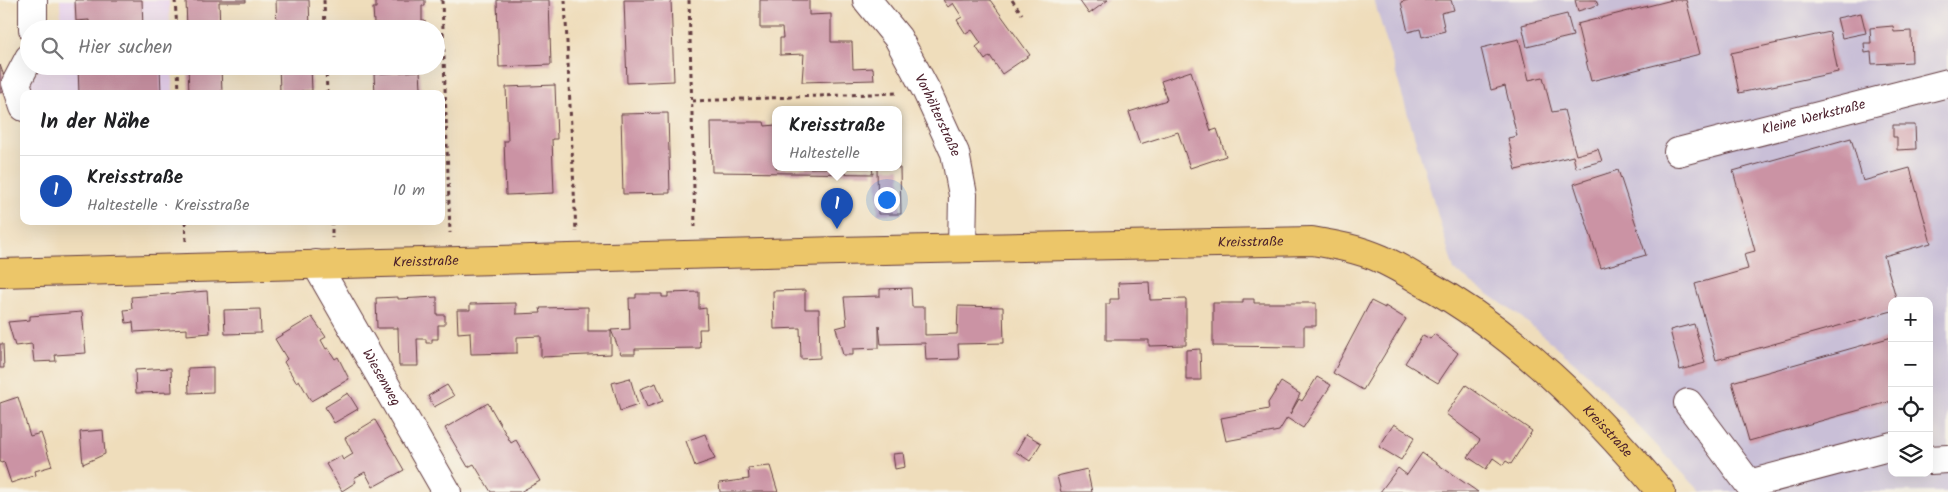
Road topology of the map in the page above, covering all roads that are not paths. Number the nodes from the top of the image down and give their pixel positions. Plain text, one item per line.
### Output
1 (33, 0) edge
2 (867, 0) edge
3 (33, 20) edge
4 (20, 75) edge
5 (1948, 83) edge
6 (20, 95) edge
7 (1678, 152) dead end
8 (962, 248) junction
9 (316, 264) junction
10 (0, 273) edge
11 (1688, 404) dead end
12 (1888, 447) edge
13 (1948, 459) edge
14 (1933, 460) edge
15 (448, 492) edge
16 (1661, 492) edge

1 - 3 street
2 - 8 street, Vorhölterstraße
4 - 6 street
5 - 7 street, Kleine Werkstraße
8 - 9 main road, Kreisstraße
8 - 16 main road, Kreisstraße
9 - 10 main road, Kreisstraße
9 - 15 street, Wiesenweg
11 - 12 street
13 - 14 street

